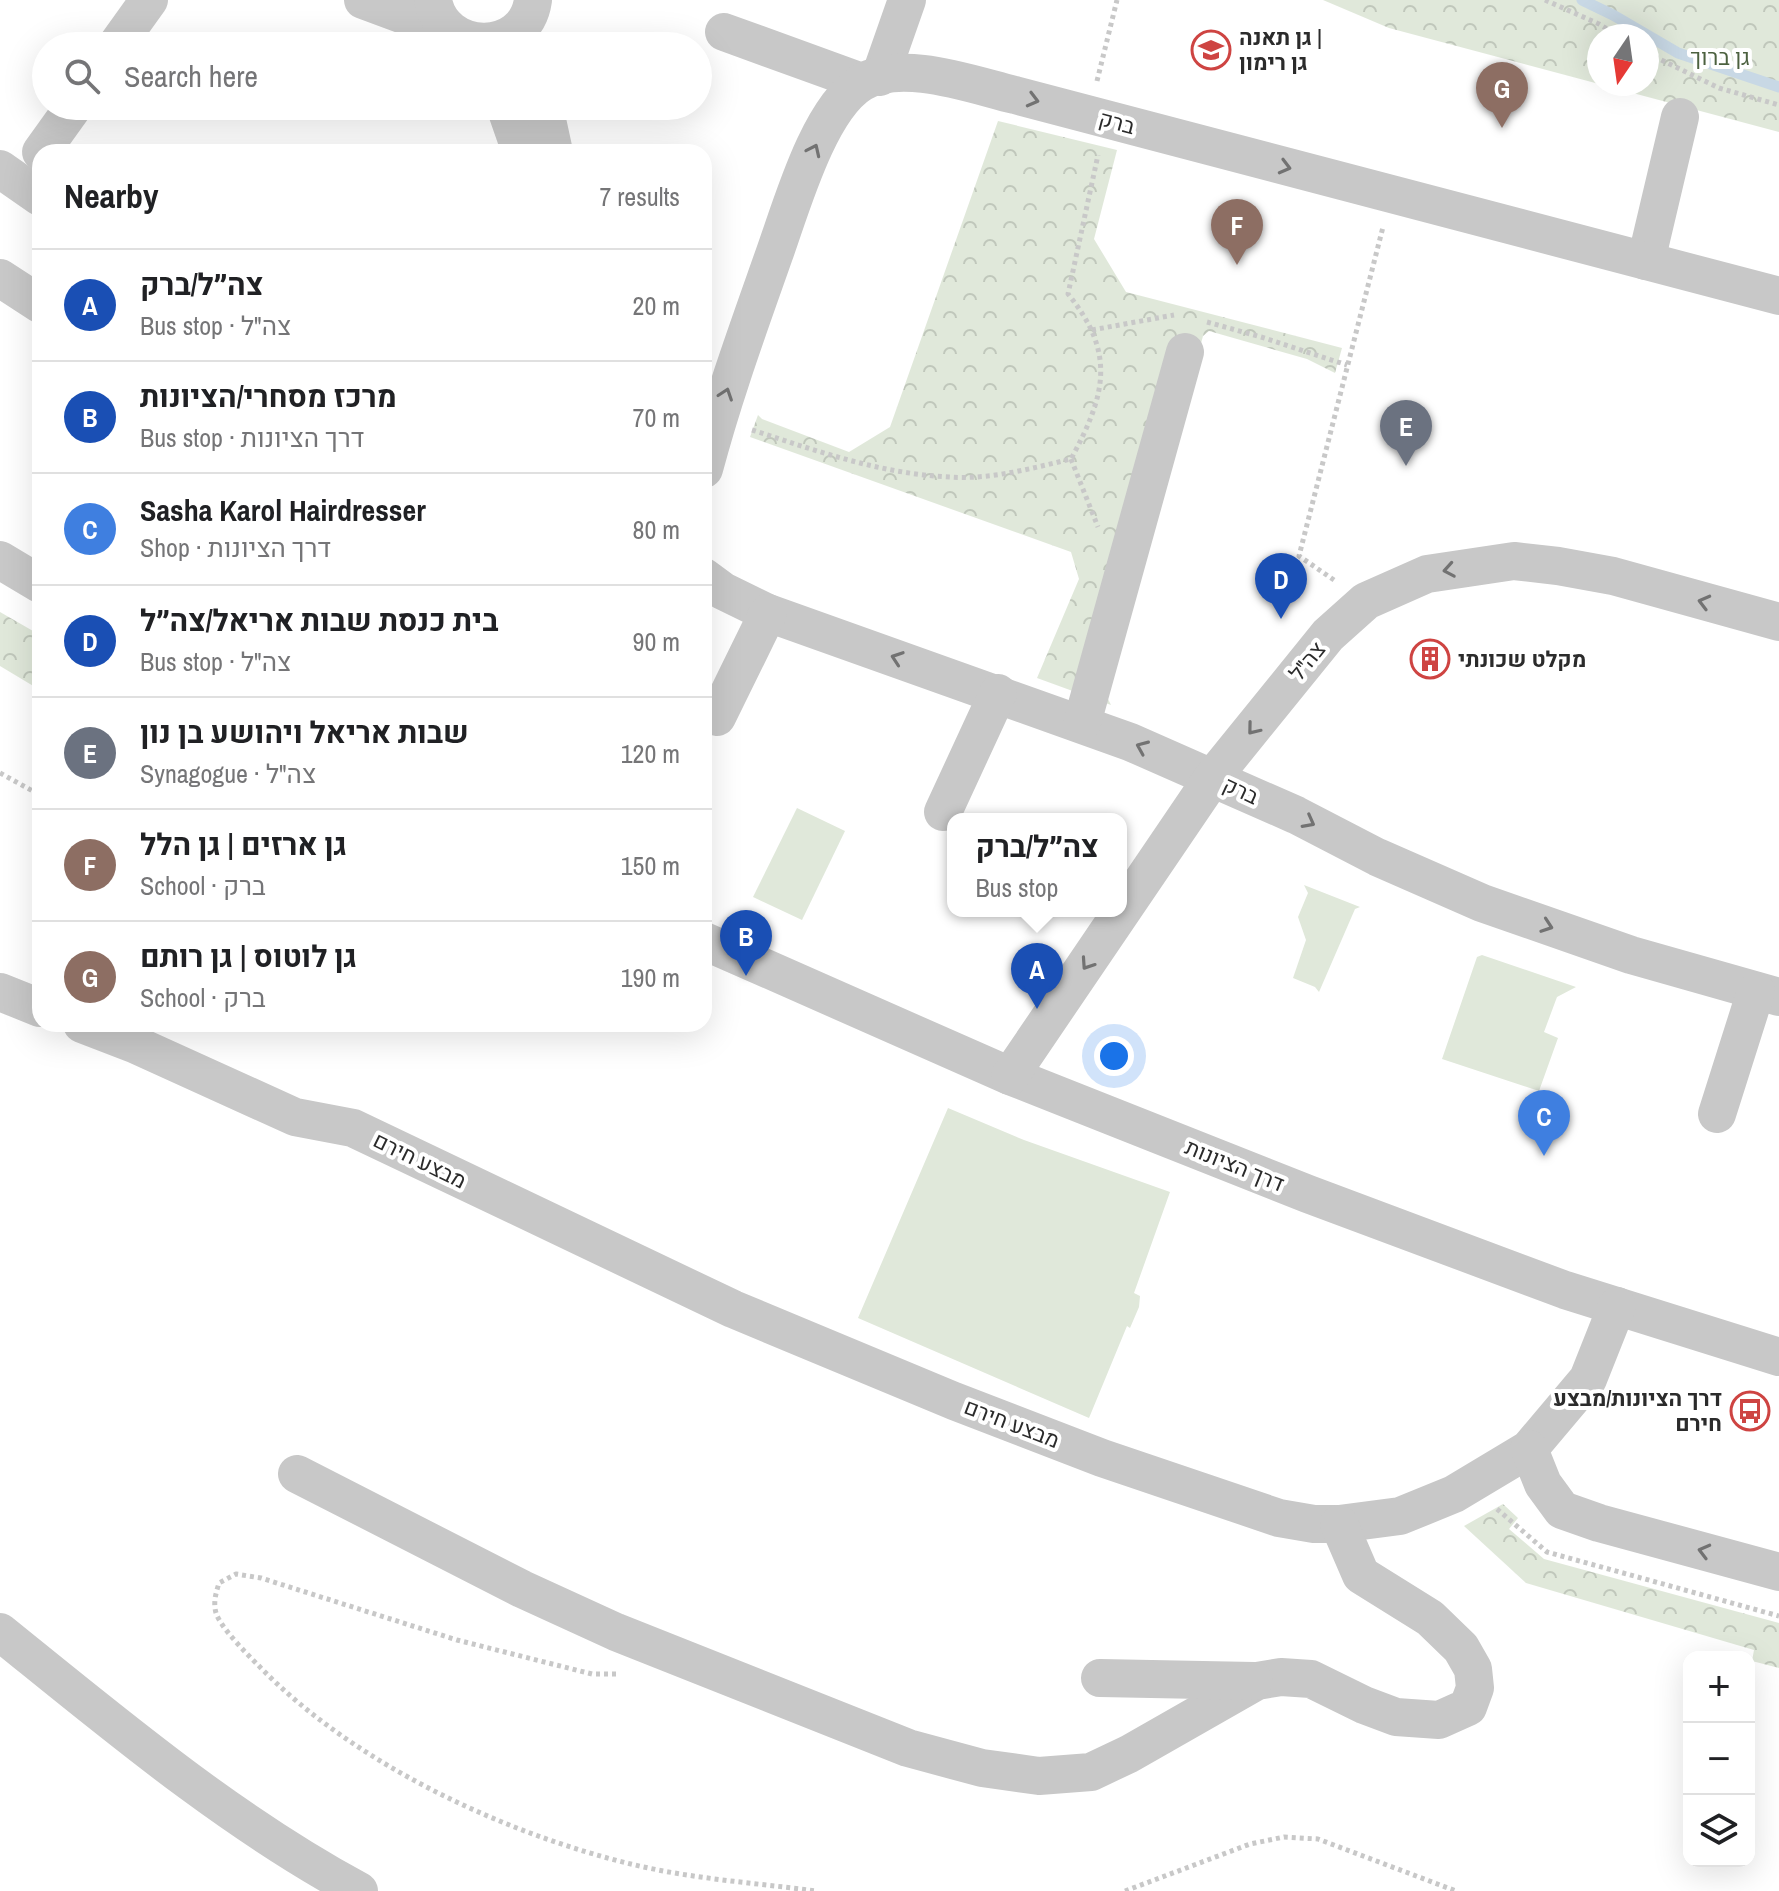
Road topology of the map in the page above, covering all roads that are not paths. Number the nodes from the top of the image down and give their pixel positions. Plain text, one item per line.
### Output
1 (149, 0) edge
2 (363, 0) edge
3 (433, 0) edge
4 (907, 0) edge
5 (532, 4) edge
6 (126, 32) edge
7 (443, 32) edge
8 (454, 32) edge
9 (514, 32) edge
10 (533, 32) edge
11 (724, 32) dead end
12 (871, 79) junction
13 (1680, 117) dead end
14 (64, 120) edge
15 (510, 120) edge
16 (547, 120) edge
17 (47, 144) edge
18 (518, 144) edge
19 (552, 144) edge
20 (1646, 261) junction
21 (0, 278) edge
22 (1779, 296) edge
23 (32, 299) edge
24 (1195, 337) road end
25 (712, 441) edge
26 (0, 560) edge
27 (32, 579) edge
28 (712, 583) edge
29 (768, 613) junction
30 (1779, 622) edge
31 (998, 693) junction
32 (717, 717) dead end
33 (1082, 723) junction
34 (1213, 777) junction
35 (943, 812) dead end
36 (1127, 904) edge
37 (1118, 917) edge
38 (712, 945) edge
39 (0, 992) edge
40 (1767, 994) edge
41 (32, 1005) edge
42 (103, 1032) edge
43 (1010, 1076) junction
44 (1717, 1114) dead end
45 (1617, 1306) junction
46 (1779, 1357) edge
47 (1529, 1449) junction
48 (297, 1474) dead end
49 (1339, 1524) junction
50 (1779, 1572) edge
51 (0, 1632) edge
52 (1100, 1678) dead end
53 (1257, 1681) junction
54 (359, 1891) edge

1 - 6 street
2 - 7 street
3 - 8 street
4 - 12 street
5 - 9 street
5 - 10 street
11 - 12 street
12 -> 20 street, ברק
25 -> 12 street
13 - 20 street
14 - 17 street
15 - 18 street
16 - 19 street
20 - 22 street, ברק
21 - 23 street
24 - 33 street
26 - 27 street
28 - 29 street, ברק
31 -> 29 street, ברק
29 - 32 street
30 -> 34 street, צה"ל
31 - 33 street, ברק
31 - 35 street
34 -> 33 street, ברק
34 -> 36 street, צה"ל
34 -> 40 street, ברק
37 -> 43 street, צה"ל
38 - 43 street, דרך הציונות
39 - 41 street
40 - 44 street
42 - 49 street, מבצע חירם
43 - 45 street, דרך הציונות
45 - 46 street, דרך הציונות
45 - 47 street, מבצע חירם
47 - 49 street, מבצע חירם
50 -> 47 street
48 - 53 street
49 - 53 street
51 - 54 street
52 - 53 street

